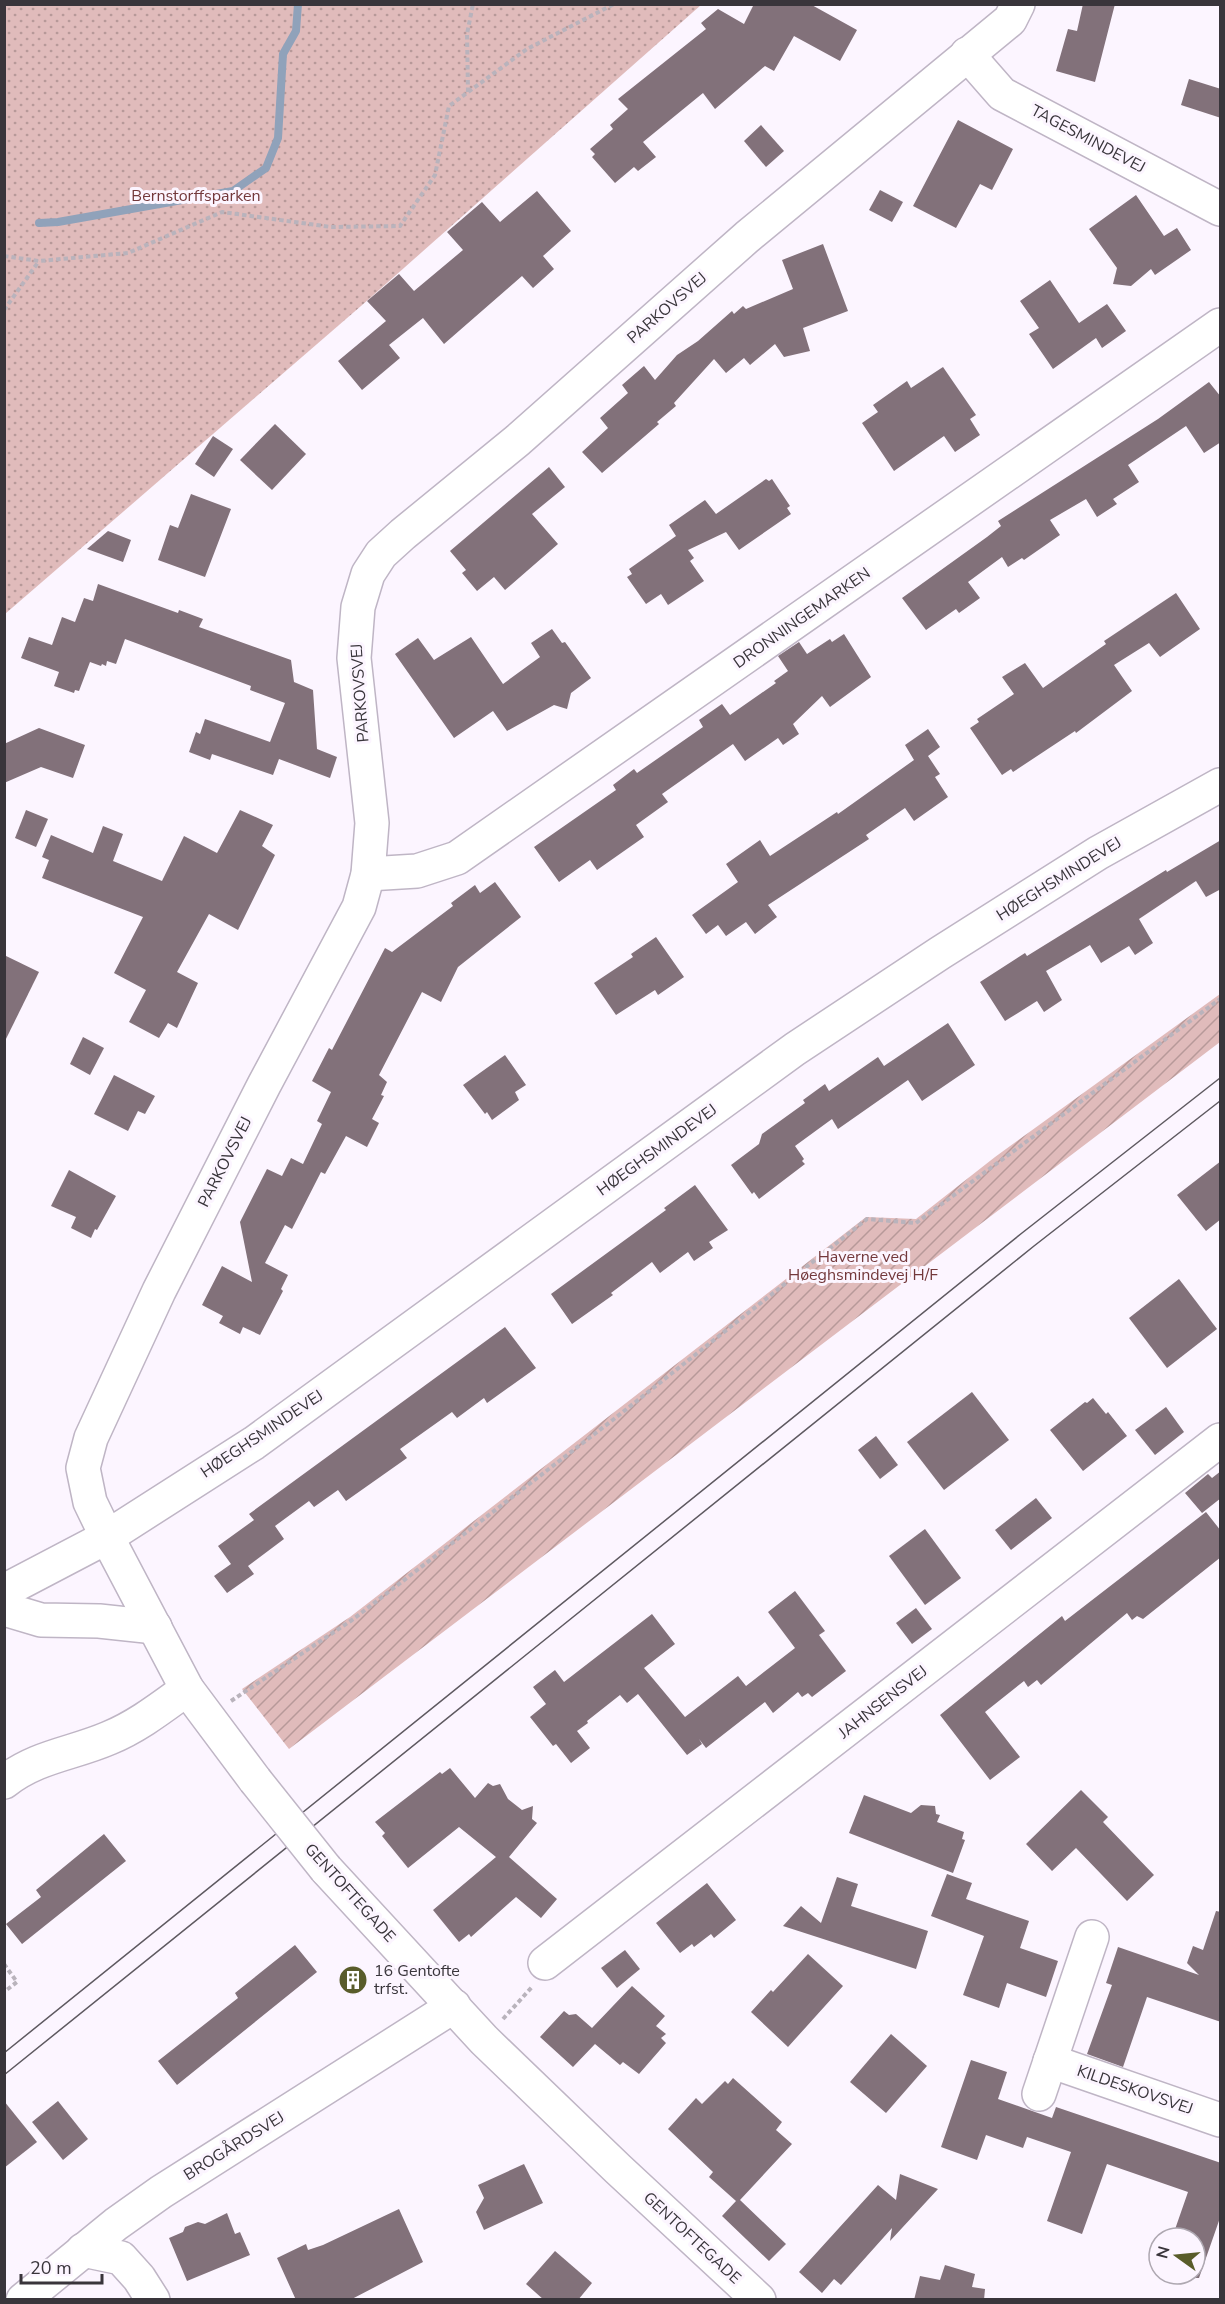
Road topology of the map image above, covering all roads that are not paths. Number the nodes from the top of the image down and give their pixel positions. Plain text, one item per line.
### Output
1 (1018, 4) edge
2 (968, 54) junction
3 (1221, 209) edge
4 (1221, 325) edge
5 (1221, 785) edge
6 (368, 874) junction
7 (1221, 1440) edge
8 (107, 1538) junction
9 (4, 1590) edge
10 (4, 1609) edge
11 (155, 1627) junction
12 (187, 1689) junction
13 (4, 1782) edge
14 (1092, 1938) dead end
15 (545, 1963) road end
16 (454, 2006) junction
17 (1050, 2061) junction
18 (1039, 2094) dead end
19 (1221, 2120) edge
20 (83, 2250) junction
21 (23, 2300) edge
22 (153, 2300) edge
23 (759, 2300) edge

1 - 2 street, PARKOVSVEJ
2 - 3 street, TAGESMINDEVEJ
2 - 6 street, PARKOVSVEJ
4 - 6 street, DRONNINGEMARKEN
5 - 8 street, HØEGHSMINDEVEJ
6 - 8 street, PARKOVSVEJ
7 - 15 street, JAHNSENSVEJ
8 - 9 street, HØEGHSMINDEVEJ
8 - 11 street, GENTOFTEGADE
10 - 11 street
11 - 12 street, GENTOFTEGADE
12 - 13 street
12 - 16 street, GENTOFTEGADE, bridge
14 - 17 street
16 - 20 street, BROGÅRDSVEJ
16 - 23 street, GENTOFTEGADE
17 - 18 street
17 - 19 street, KILDESKOVSVEJ
20 - 21 street, BROGÅRDSVEJ
20 - 22 street

